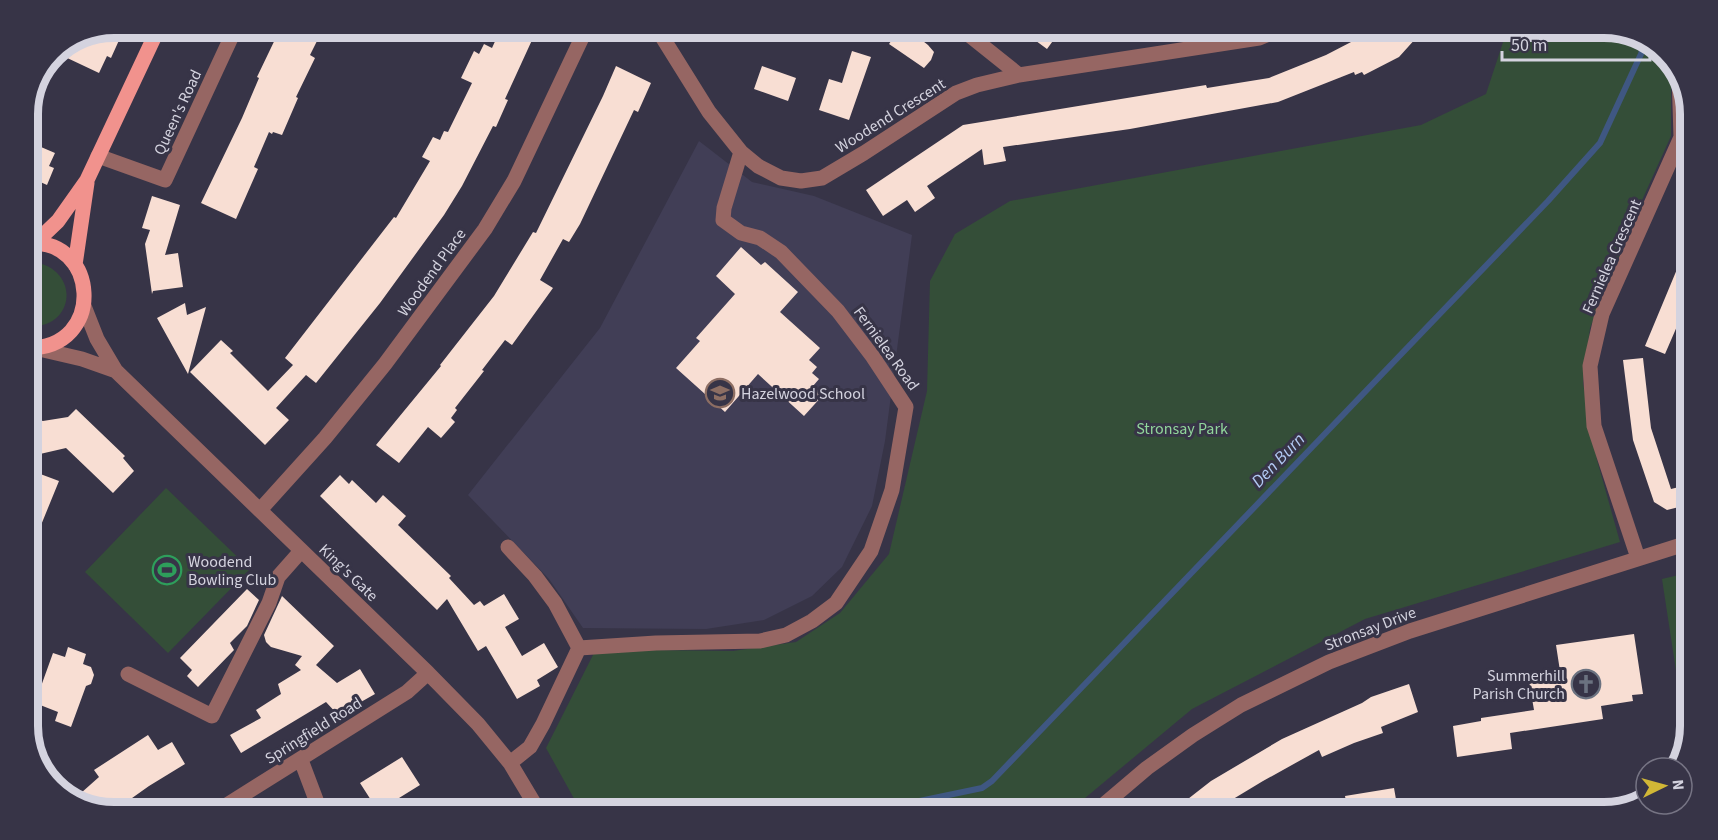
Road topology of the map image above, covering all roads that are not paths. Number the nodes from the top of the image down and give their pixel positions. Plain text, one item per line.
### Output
1 (154, 38) edge
2 (231, 38) edge
3 (582, 38) edge
4 (663, 38) edge
5 (973, 38) edge
6 (1227, 38) edge
7 (1019, 75) junction
8 (1680, 139) edge
9 (741, 152) junction
10 (99, 156) junction
11 (87, 180) junction
12 (38, 237) edge
13 (38, 244) edge
14 (75, 265) junction
15 (84, 306) junction
16 (38, 347) edge
17 (38, 349) edge
18 (116, 371) junction
19 (260, 510) junction
20 (1680, 545) edge
21 (508, 547) dead end
22 (301, 551) junction
23 (1638, 558) junction
24 (579, 648) junction
25 (428, 673) junction
26 (129, 674) dead end
27 (301, 760) junction
28 (510, 763) junction
29 (232, 802) edge
30 (317, 802) edge
31 (533, 802) edge
32 (1107, 802) edge

1 - 10 main road
2 - 10 street, Queen's Road
3 - 19 street, Woodend Place
4 - 9 street, Woodend Crescent
5 - 7 street
6 - 7 street, Woodend Crescent
7 - 9 street, Woodend Crescent
8 - 23 street, Fernielea Crescent
9 - 24 street, Fernielea Road
10 - 11 main road
11 - 12 main road
11 - 14 main road
13 - 14 main road
14 - 15 main road
15 - 16 main road
15 - 18 street, King's Gate
17 - 18 street, King's Gate
18 - 19 street, King's Gate
19 - 22 street, King's Gate
20 - 23 street, Stronsay Drive
21 - 24 street
22 - 25 street, King's Gate
22 - 26 street
23 - 32 street, Stronsay Drive
24 - 28 street
25 - 27 street, Springfield Road
25 - 28 street, King's Gate
27 - 29 street, Springfield Road
27 - 30 street
28 - 31 street, King's Gate

